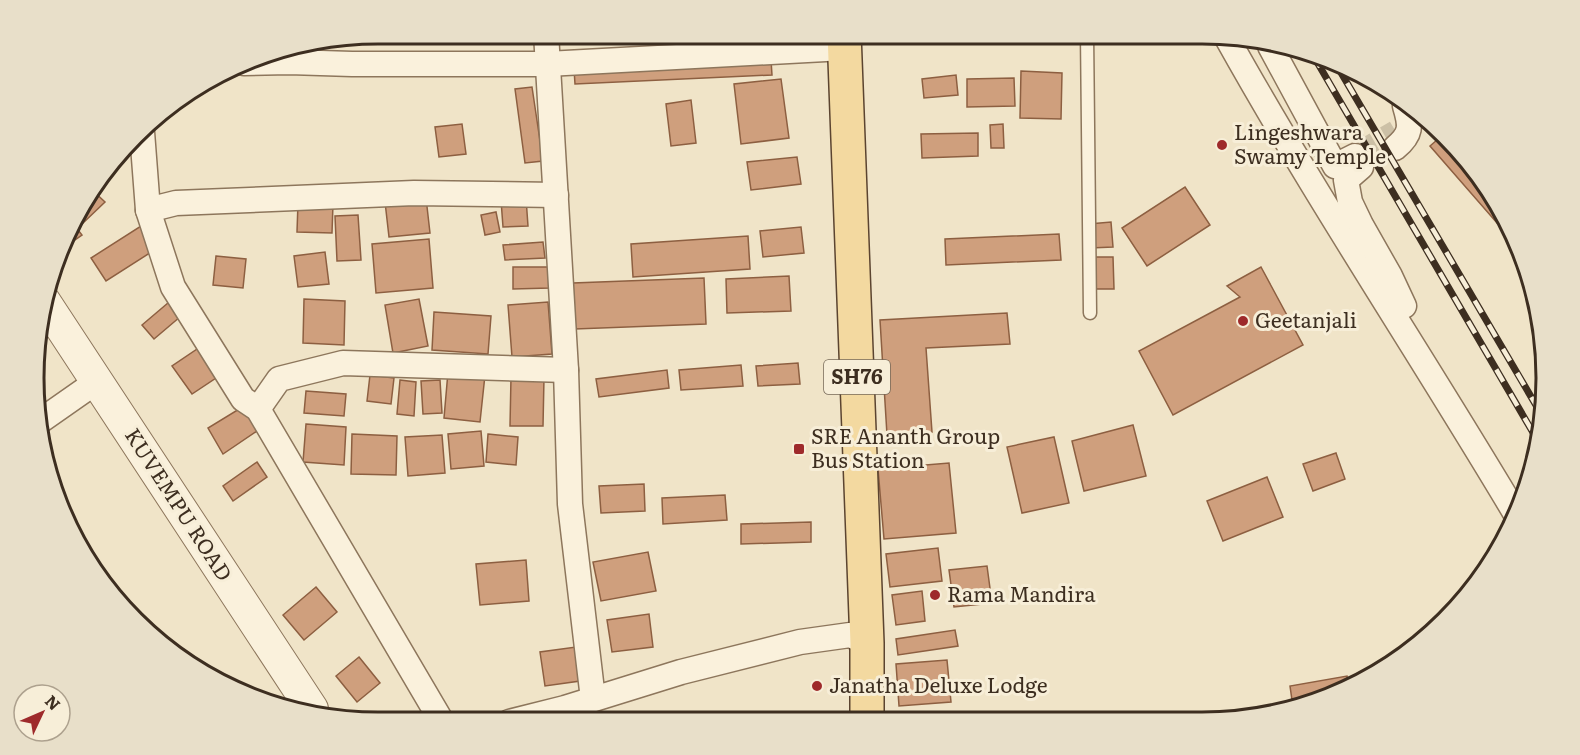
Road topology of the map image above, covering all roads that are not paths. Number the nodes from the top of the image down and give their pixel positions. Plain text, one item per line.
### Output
1 (546, 44) edge
2 (794, 44) edge
3 (844, 44) edge
4 (1087, 44) edge
5 (1231, 45) edge
6 (1273, 51) edge
7 (266, 63) edge
8 (547, 64) junction
9 (1396, 106) edge
10 (1408, 114) edge
11 (143, 140) edge
12 (556, 195) junction
13 (148, 210) junction
14 (50, 310) edge
15 (1090, 313) dead end
16 (1399, 322) junction
17 (566, 370) junction
18 (96, 382) junction
19 (258, 409) junction
20 (46, 417) edge
21 (1511, 506) edge
22 (867, 643) junction
23 (593, 699) junction
24 (309, 704) edge
25 (436, 712) edge
26 (549, 712) edge
27 (867, 712) edge

1 - 8 street
2 - 8 street
3 - 22 main road, SH76
4 - 15 lane
5 - 16 street
6 - 16 street
7 - 8 street
8 - 12 street
9 - 10 street
11 - 13 street
12 - 13 street
12 - 17 street
13 - 19 street
14 - 18 street, KUVEMPU ROAD
16 - 21 street
17 - 19 street
17 - 23 street
18 - 20 street
18 - 24 street, KUVEMPU ROAD
19 - 25 street
22 - 23 street
22 - 27 main road, SH76
23 - 26 street

